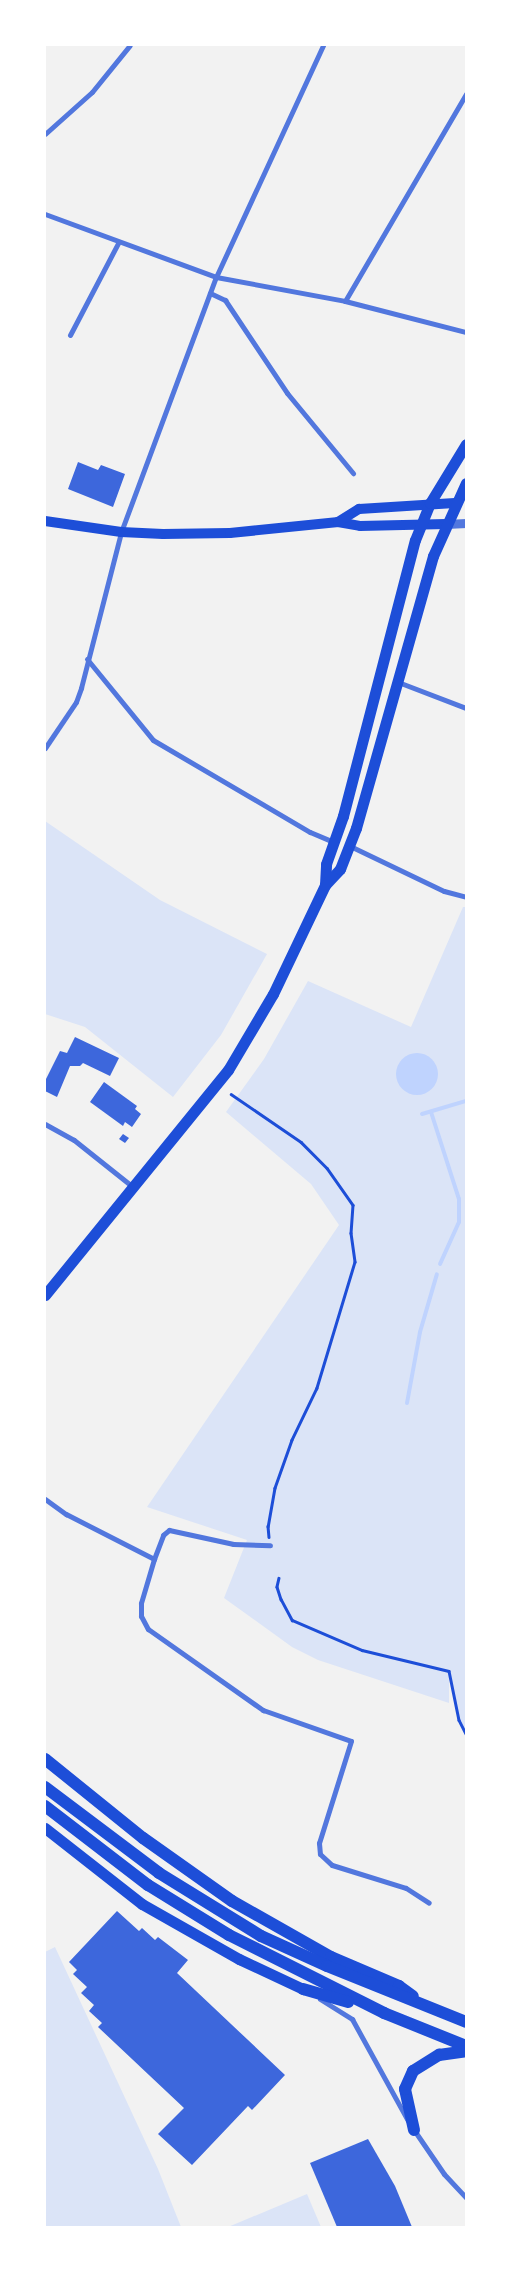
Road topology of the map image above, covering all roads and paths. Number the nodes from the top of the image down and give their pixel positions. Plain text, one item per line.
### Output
1 (130, 45) edge
2 (323, 45) edge
3 (466, 94) edge
4 (45, 134) edge
5 (45, 214) edge
6 (118, 243) junction
7 (216, 277) junction
8 (210, 293) junction
9 (345, 301) junction
10 (466, 332) edge
11 (70, 334) dead end
12 (466, 444) edge
13 (353, 473) dead end
14 (466, 483) edge
15 (430, 503) junction
16 (461, 503) edge
17 (45, 521) edge
18 (338, 522) junction
19 (466, 523) edge
20 (420, 524) junction
21 (446, 524) junction
22 (120, 532) junction
23 (87, 659) junction
24 (398, 682) junction
25 (466, 708) edge
26 (45, 748) edge
27 (335, 842) junction
28 (350, 846) junction
29 (325, 885) junction
30 (466, 897) edge
31 (231, 1094) dead end
32 (45, 1124) edge
33 (133, 1187) junction
34 (45, 1294) edge
35 (45, 1499) edge
36 (270, 1546) joint
37 (154, 1559) junction
38 (279, 1578) dead end
39 (466, 1734) edge
40 (45, 1759) edge
41 (45, 1787) edge
42 (45, 1806) edge
43 (45, 1828) edge
44 (429, 1903) dead end
45 (303, 1989) junction
46 (433, 2010) junction
47 (384, 2013) junction
48 (466, 2022) edge
49 (466, 2046) edge
50 (466, 2051) edge
51 (414, 2130) junction
52 (466, 2198) edge

1 - 4 street
2 - 7 street
3 - 9 street
5 - 6 street
6 - 7 street
6 - 11 street
7 - 8 street
7 - 9 street
8 - 13 street
8 - 22 street
9 - 10 street
12 - 15 main road
14 - 16 main road
15 - 16 main road
15 - 18 main road
15 - 20 main road
16 - 21 main road
17 - 22 main road
18 - 20 main road
18 - 22 main road
19 - 21 street
20 - 21 main road
20 - 27 main road
21 - 24 main road
22 - 23 street
23 - 26 street
23 - 27 street
24 - 25 street
24 - 28 main road
27 - 29 main road
28 - 29 main road
28 - 30 street
29 - 33 main road
31 - 36 path
32 - 33 street
33 - 34 main road
35 - 37 street
36 - 37 street
37 - 44 street
38 - 39 path
40 - 46 highway
41 - 46 highway
42 - 47 highway
43 - 45 main road
45 - 47 highway
45 - 51 street
46 - 48 highway
47 - 49 highway
50 - 51 highway
51 - 52 street

